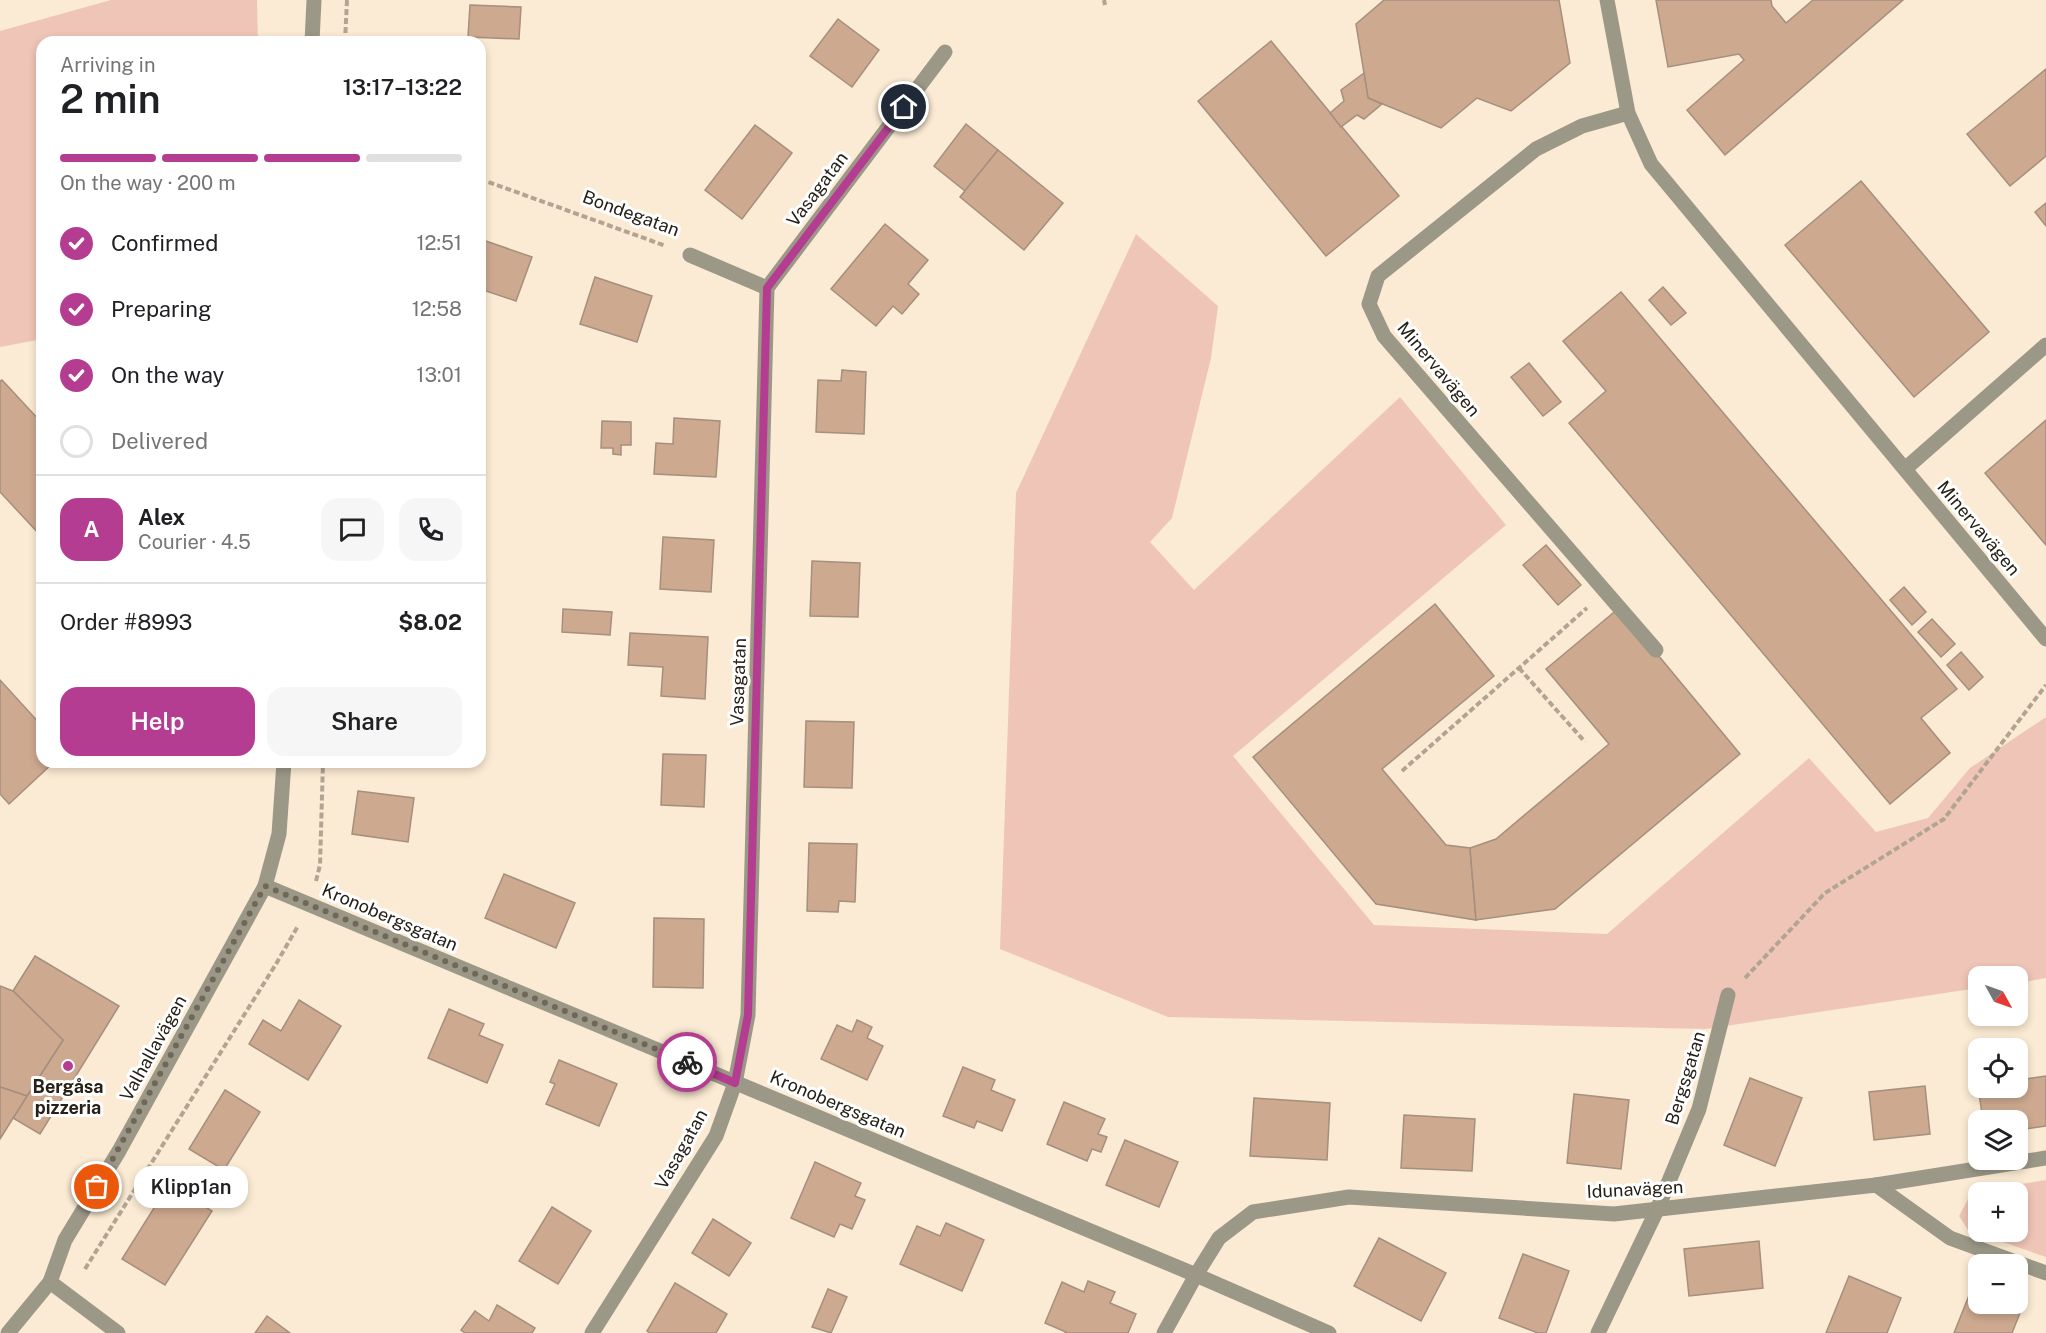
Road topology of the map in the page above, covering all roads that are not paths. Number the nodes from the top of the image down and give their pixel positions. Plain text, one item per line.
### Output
1 (314, 0) edge
2 (1607, 0) edge
3 (312, 36) edge
4 (945, 52) dead end
5 (1628, 113) junction
6 (690, 255) road end
7 (767, 288) junction
8 (2046, 345) edge
9 (1905, 469) junction
10 (2046, 639) edge
11 (1656, 650) dead end
12 (284, 768) edge
13 (265, 886) junction
14 (1728, 995) road end
15 (735, 1083) junction
16 (2046, 1158) edge
17 (1876, 1185) junction
18 (1657, 1210) junction
19 (2046, 1273) edge
20 (1196, 1275) junction
21 (50, 1282) junction
22 (8, 1333) edge
23 (117, 1333) edge
24 (592, 1333) edge
25 (1164, 1333) edge
26 (1329, 1333) edge
27 (1598, 1333) edge

1 - 3 street
2 - 5 street, Minervavägen
4 - 7 street, Vasagatan
5 - 9 street, Minervavägen
5 - 11 street, Minervavägen
6 - 7 street, Bondegatan
7 - 15 street, Vasagatan
8 - 9 street
9 - 10 street, Minervavägen
12 - 13 street, Valhallavägen
13 - 15 street, Kronobergsgatan
13 - 21 street, Valhallavägen
14 - 18 street, Bergsgatan
15 - 20 street, Kronobergsgatan
15 - 24 street, Vasagatan
16 - 17 street, Idunavägen
17 - 18 street, Idunavägen
17 - 19 street
18 - 20 street, Idunavägen
18 - 27 street, Bergsgatan
20 - 25 street, Idunavägen
20 - 26 street, Kronobergsgatan
21 - 22 street, Valhallavägen
21 - 23 street

